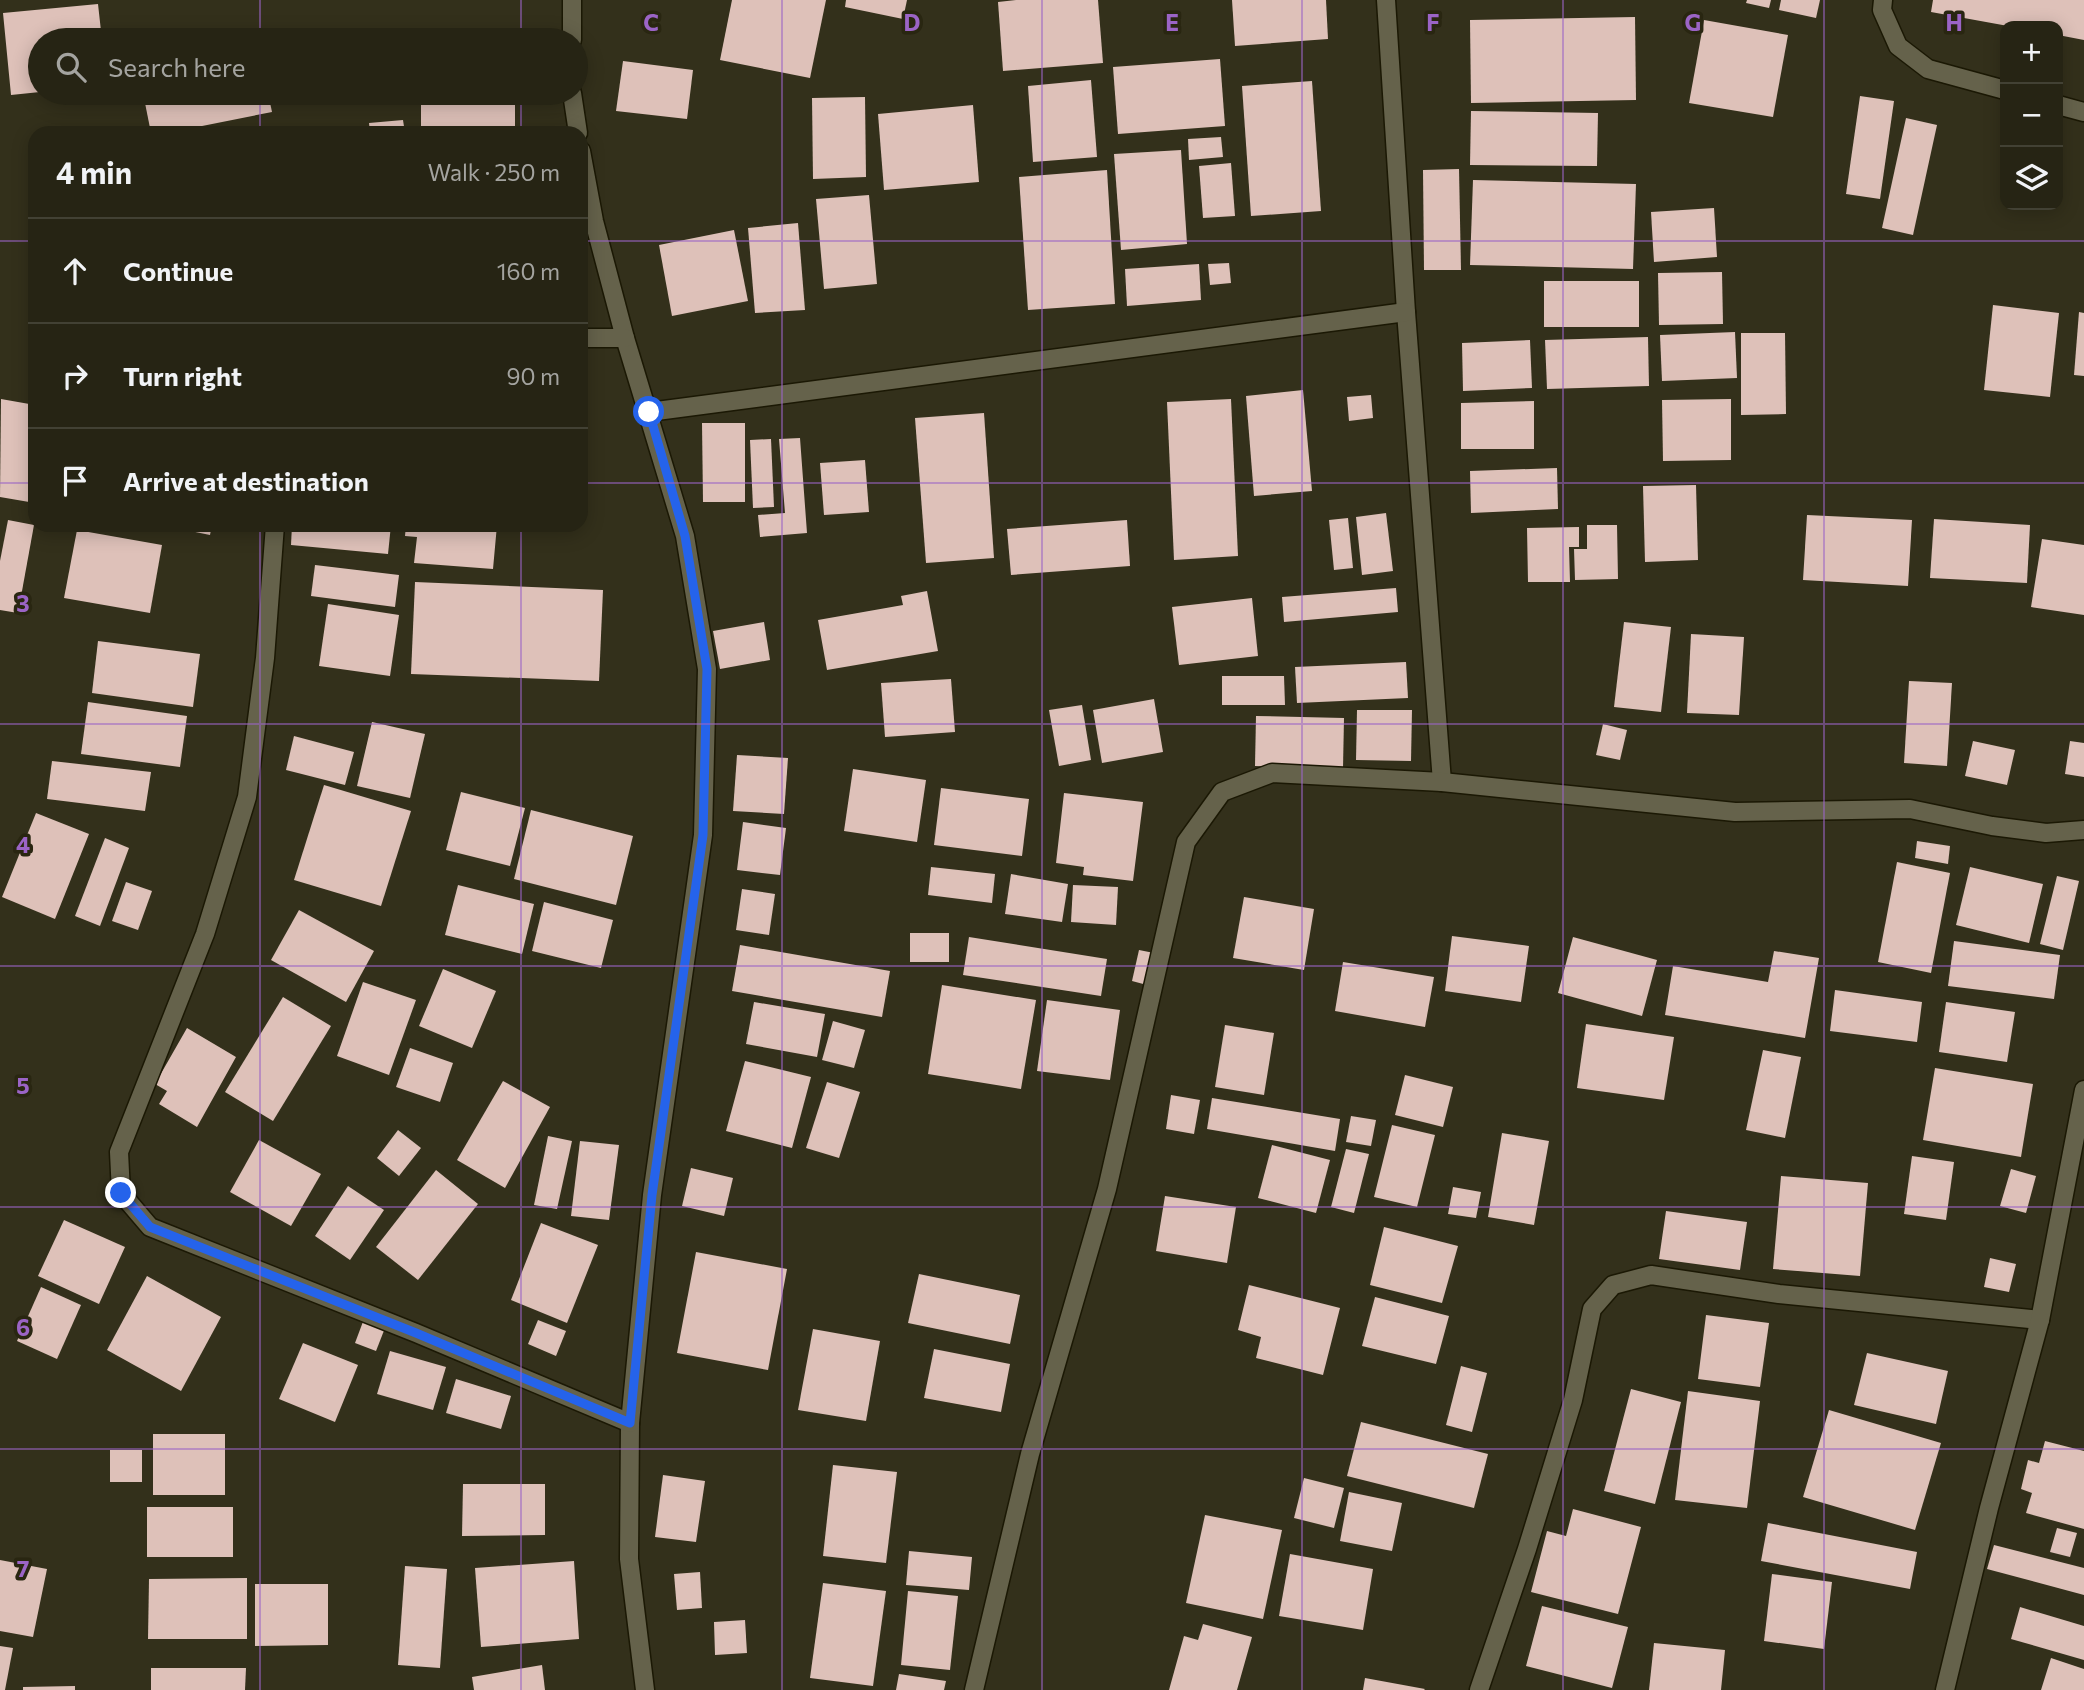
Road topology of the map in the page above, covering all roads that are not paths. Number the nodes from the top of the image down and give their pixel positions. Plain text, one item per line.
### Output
1 (572, 0) edge
2 (1386, 0) edge
3 (1883, 0) edge
4 (572, 28) edge
5 (2000, 89) edge
6 (574, 105) edge
7 (2063, 106) edge
8 (2084, 112) edge
9 (577, 126) edge
10 (588, 189) edge
11 (1406, 312) junction
12 (588, 338) edge
13 (625, 338) junction
14 (649, 412) junction
15 (274, 532) edge
16 (1442, 782) junction
17 (2084, 830) edge
18 (2084, 1090) edge
19 (2039, 1320) junction
20 (630, 1423) junction
21 (645, 1690) edge
22 (974, 1690) edge
23 (1479, 1690) edge
24 (1945, 1690) edge

1 - 4 street
2 - 11 street
3 - 5 street
6 - 9 street
7 - 8 street
10 - 13 street
11 - 14 street
11 - 16 street
12 - 13 street
13 - 14 street
14 - 20 street
15 - 20 street
16 - 17 street
16 - 22 street
18 - 19 street
19 - 23 street
19 - 24 street
20 - 21 street

